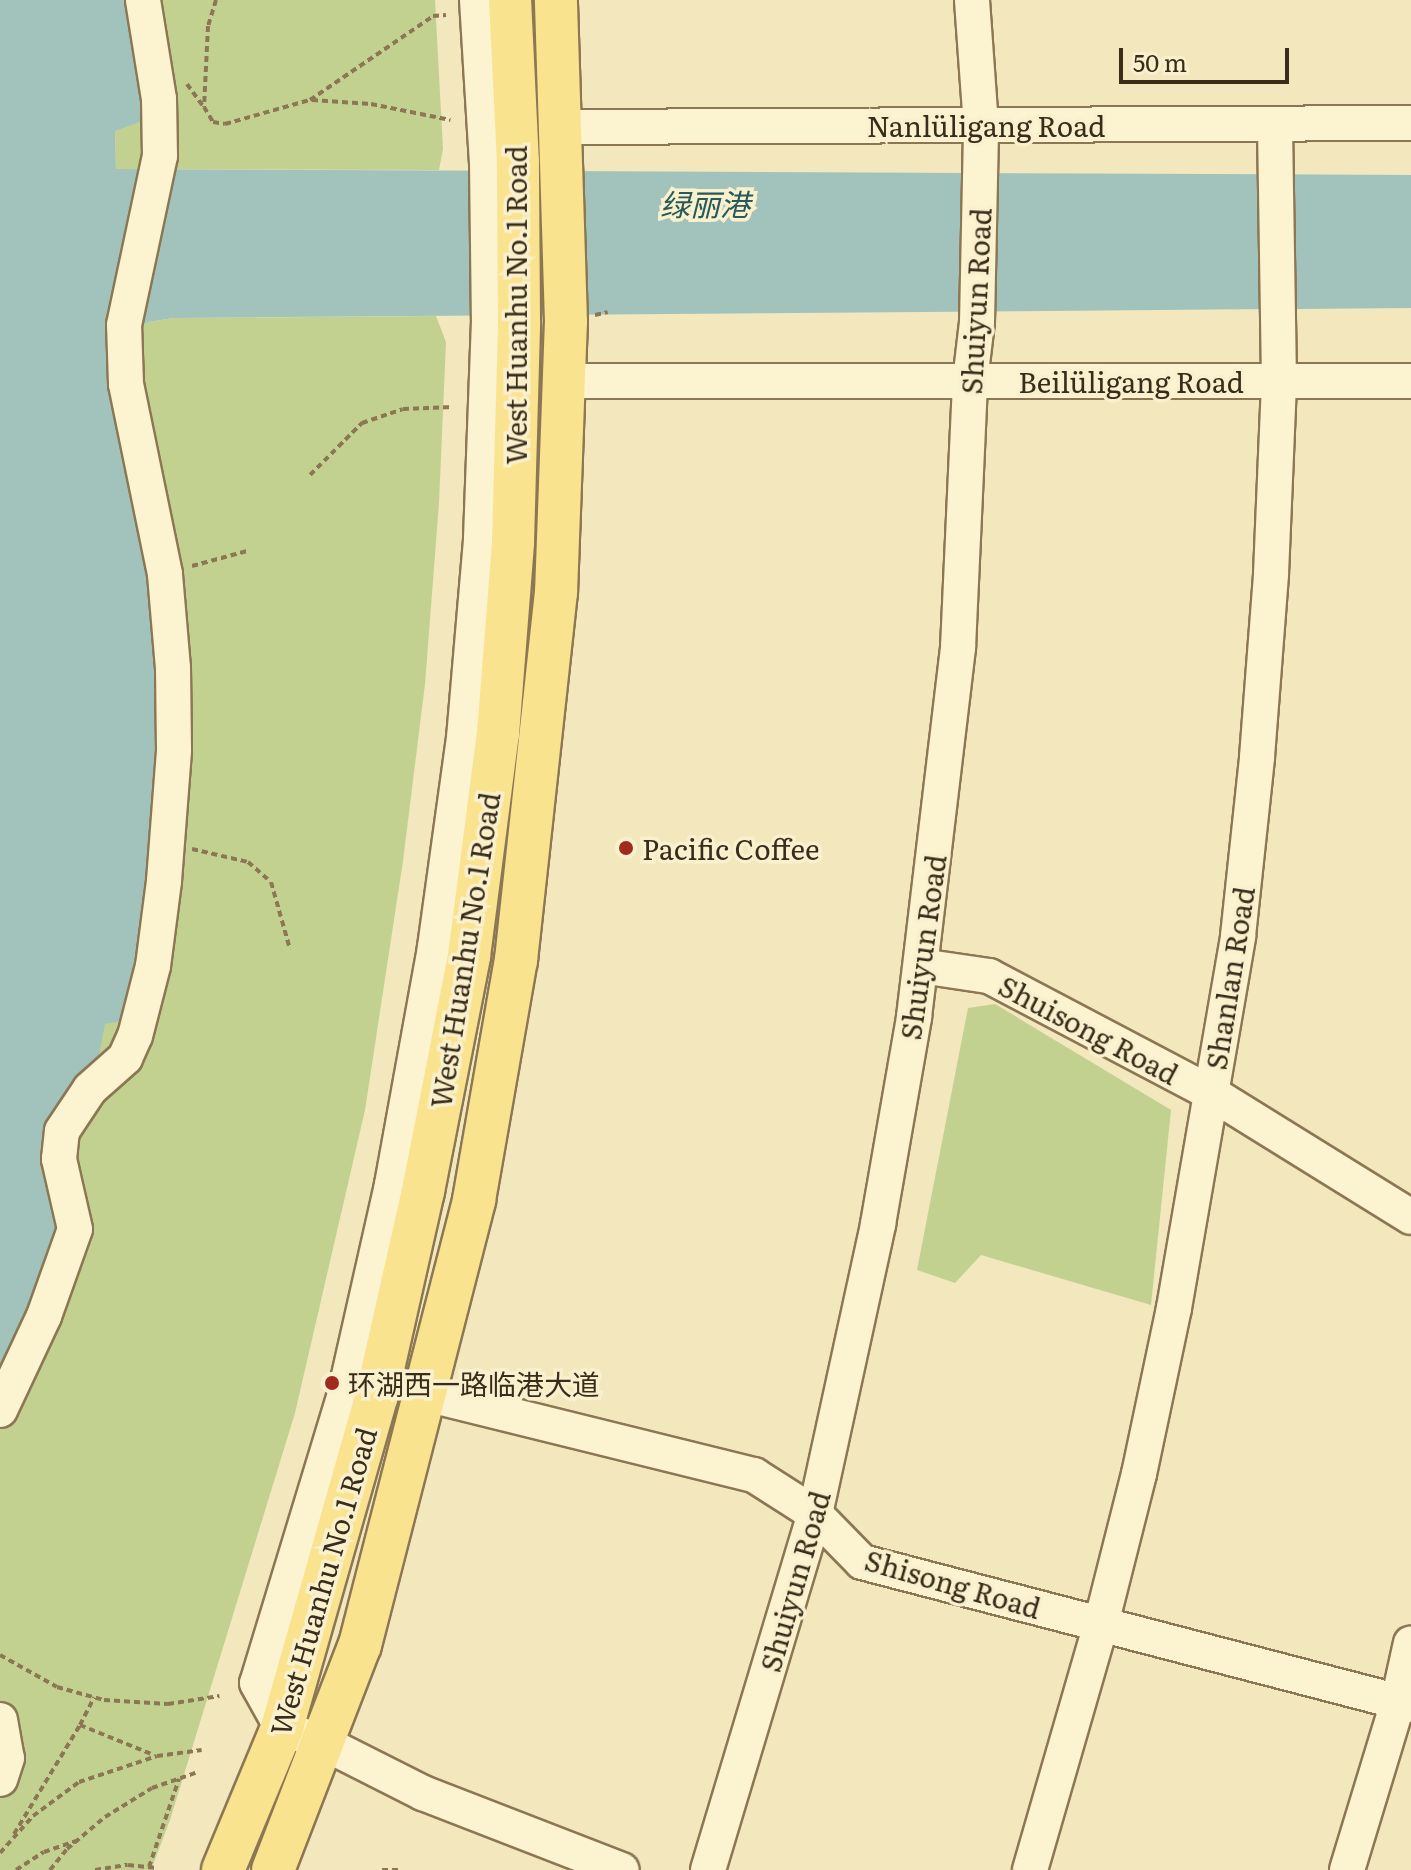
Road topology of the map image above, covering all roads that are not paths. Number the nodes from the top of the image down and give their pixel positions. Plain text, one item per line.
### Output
1 (143, 0) edge
2 (477, 0) edge
3 (510, 0) edge
4 (556, 0) edge
5 (972, 0) edge
6 (1411, 123) edge
7 (1275, 124) junction
8 (981, 126) junction
9 (563, 146) junction
10 (502, 163) junction
11 (564, 381) junction
12 (970, 381) junction
13 (1279, 381) junction
14 (1411, 381) edge
15 (921, 966) junction
16 (1211, 1093) junction
17 (1411, 1217) edge
18 (426, 1394) junction
19 (0, 1410) edge
20 (815, 1514) junction
21 (1101, 1624) junction
22 (1411, 1643) edge
23 (1404, 1703) edge
24 (0, 1720) edge
25 (282, 1728) junction
26 (324, 1743) junction
27 (0, 1779) edge
28 (223, 1870) edge
29 (273, 1870) edge
30 (622, 1870) edge
31 (708, 1870) edge
32 (1030, 1870) edge
33 (1347, 1870) edge

1 - 19 street
2 - 10 street
3 - 10 main road, West Huanhu No.1 Road
4 - 9 main road, West Huanhu No.1 Road
5 - 8 street, Shuiyun Road
6 - 7 street, Nanlüligang Road
7 - 8 street, Nanlüligang Road
7 - 13 street, Shanlan Road
8 - 9 street, Nanlüligang Road
8 - 12 street, Shuiyun Road
9 - 11 main road, West Huanhu No.1 Road
10 - 25 main road, West Huanhu No.1 Road
11 - 12 street, Beilüligang Road
11 - 18 main road, West Huanhu No.1 Road
12 - 13 street, Beilüligang Road
12 - 15 street, Shuiyun Road
13 - 14 street, Beilüligang Road
13 - 16 street, Shanlan Road
15 - 16 street, Shuisong Road
15 - 20 street, Shuiyun Road
16 - 17 street, Shuisong Road
16 - 21 street, Shanlan Road
18 - 20 street, Shisong Road
18 - 26 main road, West Huanhu No.1 Road
20 - 21 street, Shisong Road
20 - 31 street, Shuiyun Road
21 - 23 street, Shisong Road
21 - 32 street, Shanlan Road
22 - 23 street
23 - 33 street
24 - 27 street
25 - 26 street
25 - 28 main road, West Huanhu No.1 Road
26 - 29 main road, West Huanhu No.1 Road
26 - 30 street

